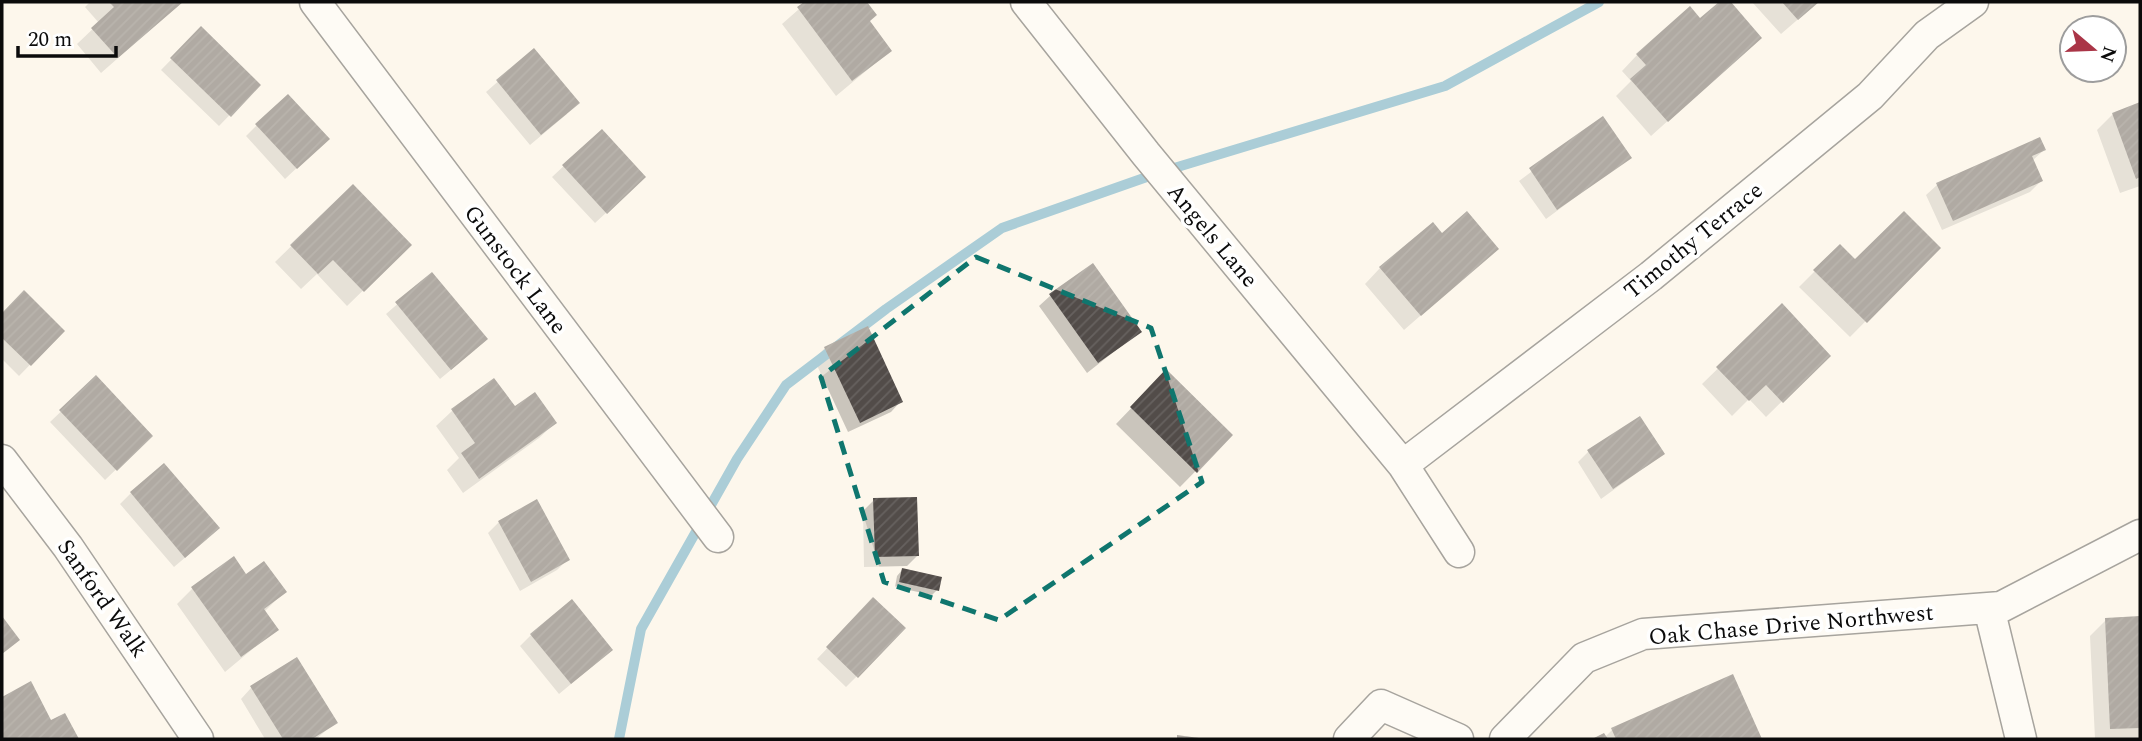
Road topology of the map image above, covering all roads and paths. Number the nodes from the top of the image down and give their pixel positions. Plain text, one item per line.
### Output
1 (315, 2) edge
2 (1026, 2) edge
3 (1973, 2) edge
4 (2, 460) edge
5 (1402, 465) junction
6 (2140, 535) edge
7 (718, 537) dead end
8 (1459, 552) dead end
9 (1989, 608) junction
10 (198, 739) edge
11 (1349, 739) edge
12 (1458, 739) edge
13 (1505, 739) edge
14 (2021, 739) edge

1 - 7 street, Gunstock Lane
2 - 5 street, Angels Lane
3 - 5 street, Timothy Terrace
4 - 10 street, Sanford Walk
5 - 8 street, Angels Lane
6 - 9 street, Oak Chase Drive Northwest
9 - 13 street, Oak Chase Drive Northwest
9 - 14 street
11 - 12 street

